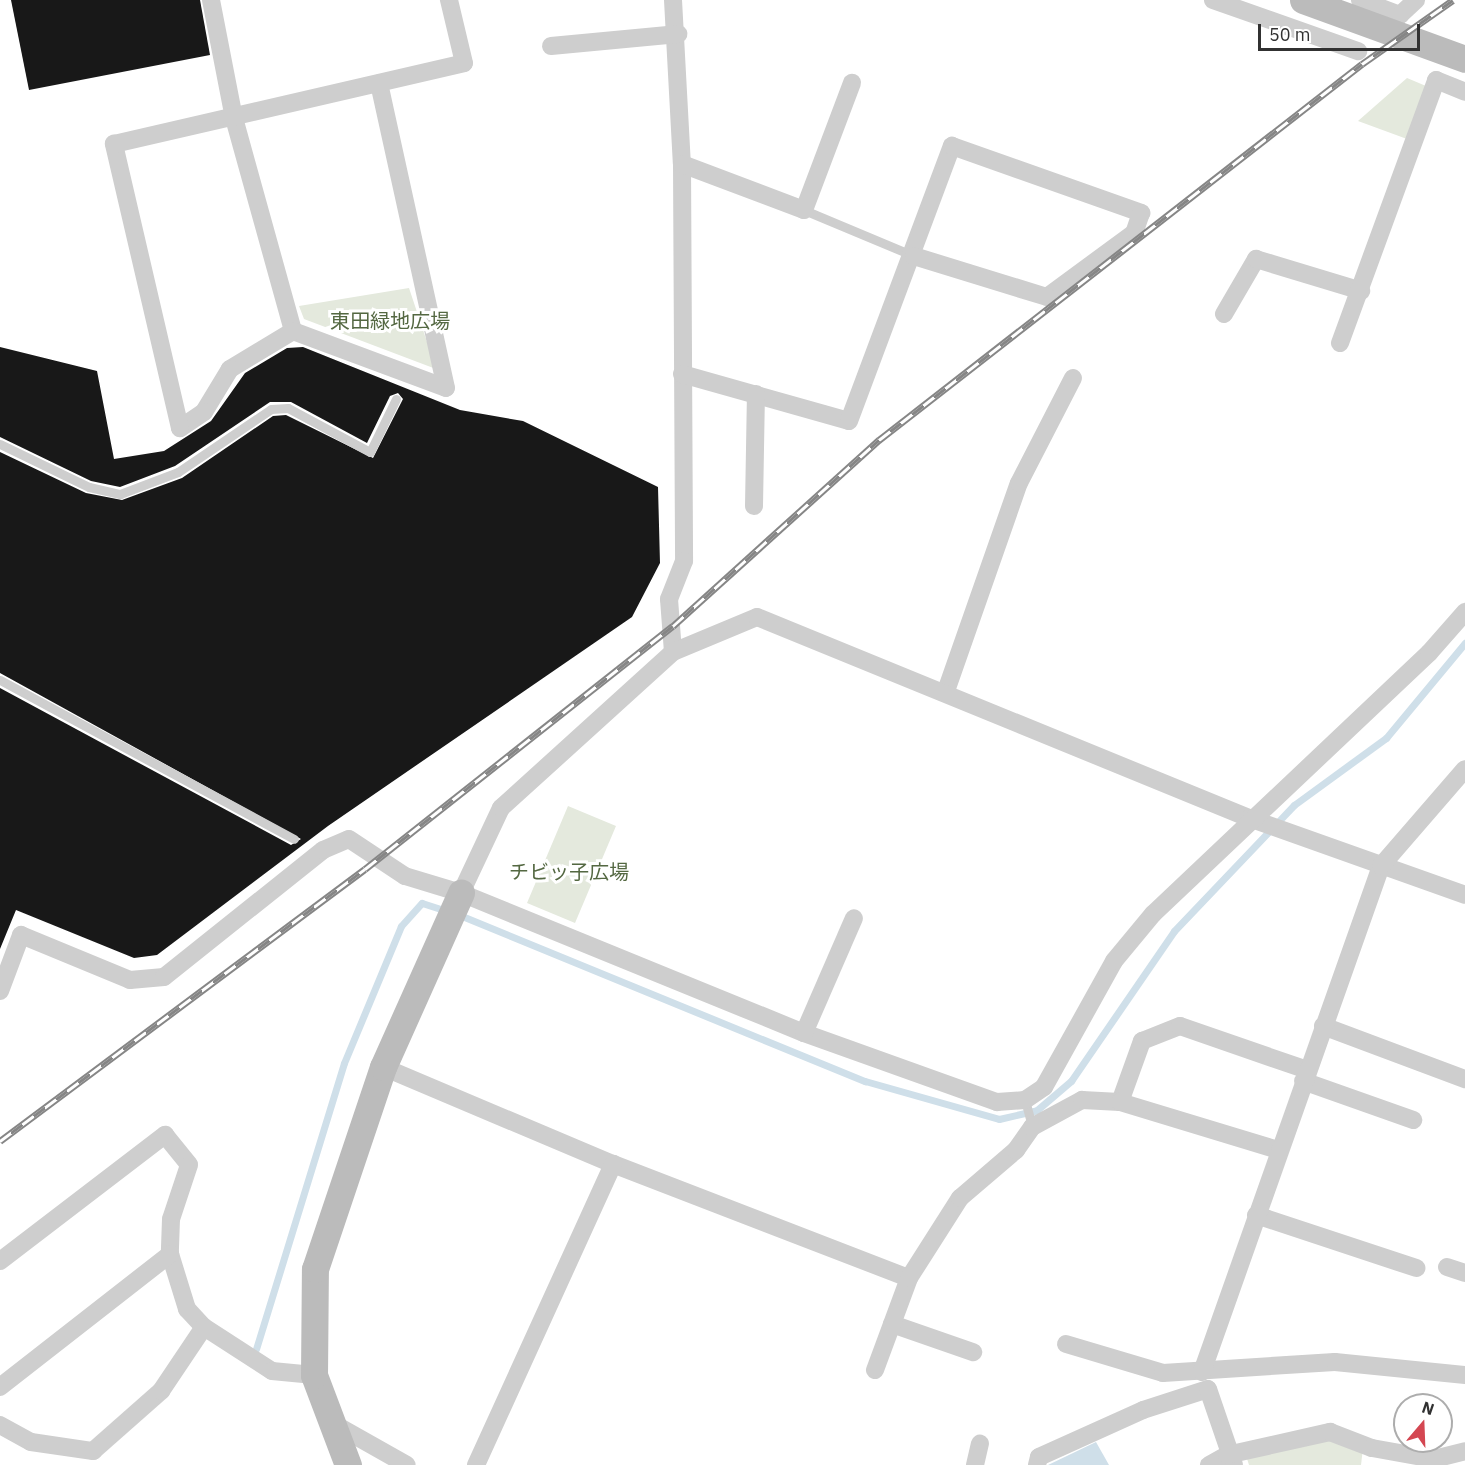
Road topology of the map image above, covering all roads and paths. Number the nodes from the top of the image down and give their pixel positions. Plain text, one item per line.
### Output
1 (211, 0) edge
2 (449, 0) edge
3 (673, 0) edge
4 (1213, 0) edge
5 (1303, 0) edge
6 (1360, 0) edge
7 (1416, 0) edge
8 (678, 34) junction
9 (551, 46) dead end
10 (1358, 51) dead end
11 (1465, 59) edge
12 (379, 83) junction
13 (852, 83) dead end
14 (1465, 92) edge
15 (234, 118) junction
16 (682, 164) junction
17 (804, 210) junction
18 (914, 256) junction
19 (1361, 291) junction
20 (1224, 314) dead end
21 (292, 331) junction
22 (1340, 343) dead end
23 (682, 374) junction
24 (1074, 378) dead end
25 (756, 394) junction
26 (396, 399) dead end
27 (0, 444) edge
28 (754, 506) dead end
29 (1465, 612) edge
30 (674, 652) junction
31 (0, 680) edge
32 (946, 691) junction
33 (1465, 769) edge
34 (1249, 818) junction
35 (294, 839) dead end
36 (1381, 866) junction
37 (461, 893) junction
38 (1465, 895) edge
39 (854, 918) dead end
40 (0, 991) edge
41 (1323, 1026) junction
42 (804, 1033) junction
43 (383, 1067) junction
44 (1305, 1075) junction
45 (1465, 1079) edge
46 (1025, 1100) junction
47 (1120, 1102) junction
48 (1413, 1120) dead end
49 (1032, 1127) junction
50 (1278, 1150) junction
51 (613, 1164) junction
52 (1256, 1215) junction
53 (170, 1254) junction
54 (0, 1261) edge
55 (1447, 1267) dead end
56 (1416, 1268) dead end
57 (1465, 1273) edge
58 (909, 1278) junction
59 (892, 1324) junction
60 (204, 1327) junction
61 (1066, 1344) dead end
62 (973, 1352) dead end
63 (875, 1370) dead end
64 (1202, 1372) junction
65 (314, 1375) junction
66 (1465, 1375) edge
67 (0, 1387) edge
68 (0, 1425) edge
69 (336, 1425) junction
70 (980, 1444) dead end
71 (1465, 1450) edge
72 (1370, 1457) edge
73 (1230, 1460) edge
74 (348, 1465) edge
75 (407, 1465) edge
76 (476, 1465) edge
77 (975, 1465) edge
78 (1037, 1465) edge
79 (1209, 1465) edge

1 - 15 street
2 - 12 street
3 - 8 street
4 - 10 street
5 - 11 street
6 - 7 street
8 - 9 street
8 - 16 street
12 - 15 street
12 - 21 street
13 - 17 street
14 - 19 street
15 - 21 street
15 - 21 street
16 - 17 street
16 - 23 street
17 - 18 lane
18 - 18 street
18 - 25 street
19 - 20 street
19 - 22 street
23 - 25 street
23 - 30 street
24 - 32 street
25 - 28 street
26 - 27 lane
29 - 34 street
30 - 32 street
30 - 37 street
31 - 35 lane
32 - 34 street
33 - 36 street
34 - 36 street
34 - 46 street
36 - 38 street
36 - 41 street
37 - 40 street
37 - 42 street
37 - 43 street
39 - 42 street
41 - 44 street
41 - 45 street
42 - 46 street
43 - 51 street
43 - 65 street
44 - 47 street
44 - 48 street
44 - 50 street
46 - 49 lane
47 - 49 street
47 - 50 street
49 - 58 street
50 - 52 street
51 - 58 street
51 - 76 street
52 - 56 street
52 - 64 street
53 - 54 street
53 - 60 street
53 - 67 street
55 - 57 street
58 - 59 street
59 - 62 street
59 - 63 street
60 - 65 street
60 - 68 street
61 - 64 street
64 - 66 street
65 - 69 street
69 - 74 street
69 - 75 street
70 - 77 street
71 - 72 street
72 - 73 street
73 - 78 street
73 - 79 street

